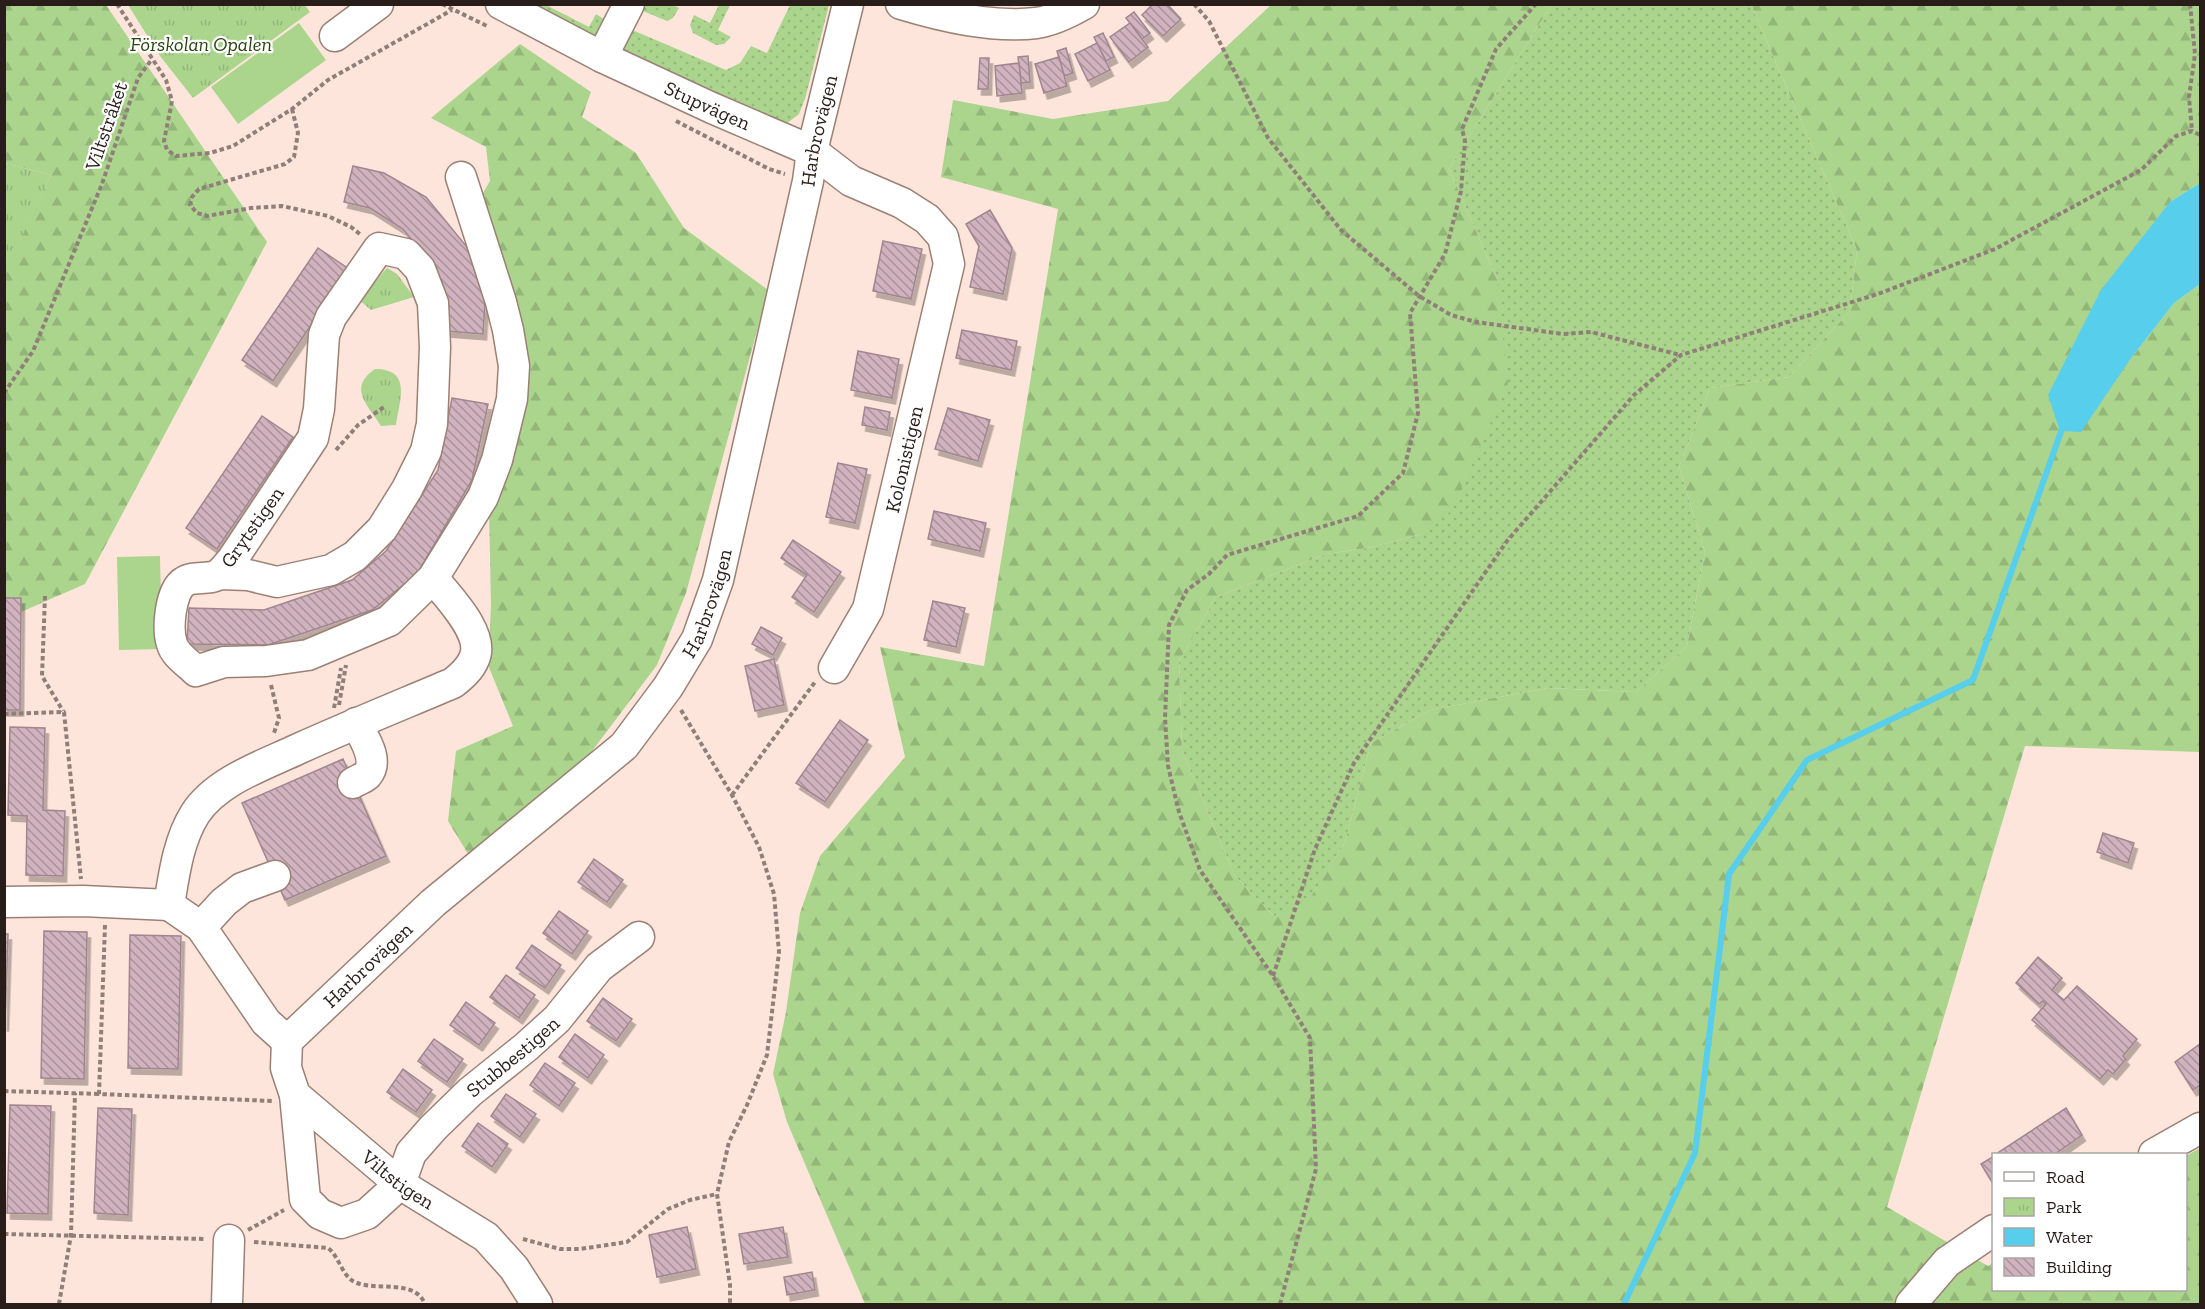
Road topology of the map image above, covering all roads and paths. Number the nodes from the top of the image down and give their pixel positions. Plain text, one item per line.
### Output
1 (117, 4) edge
2 (378, 4) edge
3 (442, 4) edge
4 (501, 4) edge
5 (629, 4) edge
6 (848, 4) edge
7 (902, 4) edge
8 (1084, 4) edge
9 (1194, 4) edge
10 (1536, 4) edge
11 (2190, 4) edge
12 (1013, 14) edge
13 (335, 36) dead end
14 (602, 57) junction
15 (152, 59) junction
16 (292, 109) junction
17 (2192, 131) junction
18 (2200, 135) edge
19 (812, 151) junction
20 (461, 177) dead end
21 (379, 248) junction
22 (1419, 296) junction
23 (1681, 355) junction
24 (4, 393) edge
25 (220, 573) junction
26 (433, 579) junction
27 (45, 596) dead end
28 (345, 639) junction
29 (834, 668) joint
30 (272, 686) dead end
31 (668, 687) junction
32 (64, 712) junction
33 (4, 714) edge
34 (343, 728) junction
35 (266, 764) junction
36 (353, 783) dead end
37 (732, 795) junction
38 (275, 876) dead end
39 (4, 902) edge
40 (94, 902) junction
41 (170, 906) junction
42 (201, 927) junction
43 (639, 937) dead end
44 (1273, 976) junction
45 (287, 1041) junction
46 (4, 1091) edge
47 (75, 1093) junction
48 (99, 1094) junction
49 (295, 1095) junction
50 (2200, 1128) edge
51 (2157, 1153) edge
52 (400, 1184) junction
53 (717, 1194) junction
54 (305, 1198) junction
55 (1992, 1231) edge
56 (4, 1234) edge
57 (71, 1235) junction
58 (521, 1238) dead end
59 (229, 1240) junction
60 (59, 1305) edge
61 (227, 1305) edge
62 (425, 1305) edge
63 (537, 1305) edge
64 (730, 1305) edge
65 (1280, 1305) edge
66 (1911, 1305) edge

1 - 15 path
2 - 13 street
3 - 16 path
4 - 14 street, Stupvägen
5 - 14 street
6 - 19 street, Harbrovägen
7 - 12 street
8 - 12 street
9 - 22 path
10 - 22 path
11 - 17 path
14 - 19 street, Stupvägen
15 - 16 path
15 - 24 path, Viltstråket
16 - 21 path
17 - 18 path
17 - 23 path
19 - 29 street, Kolonistigen
19 - 31 street, Harbrovägen
20 - 26 street, Grytstigen
21 - 25 street, Grytstigen
21 - 25 street
22 - 23 path
22 - 44 path
23 - 44 path
25 - 28 street, Grytstigen
26 - 28 street, Grytstigen
26 - 34 street
27 - 32 path
28 - 34 path
28 - 34 path
29 - 37 path
30 - 35 path
31 - 37 path
31 - 45 street, Harbrovägen
32 - 33 path
32 - 40 path
34 - 35 street
34 - 36 street
35 - 41 street
37 - 53 path
38 - 42 street
39 - 40 street
40 - 41 street
40 - 48 path
41 - 42 street
42 - 45 street
43 - 52 street, Stubbestigen
44 - 65 path
45 - 49 street
46 - 47 path
47 - 48 path
47 - 57 path
48 - 49 path
49 - 52 street, Viltstigen
49 - 54 street
50 - 51 street
52 - 54 street
52 - 63 street, Viltstigen
53 - 58 path
53 - 64 path
54 - 59 path
55 - 66 street
56 - 57 path
57 - 59 path
57 - 60 path
59 - 61 street
59 - 62 path

